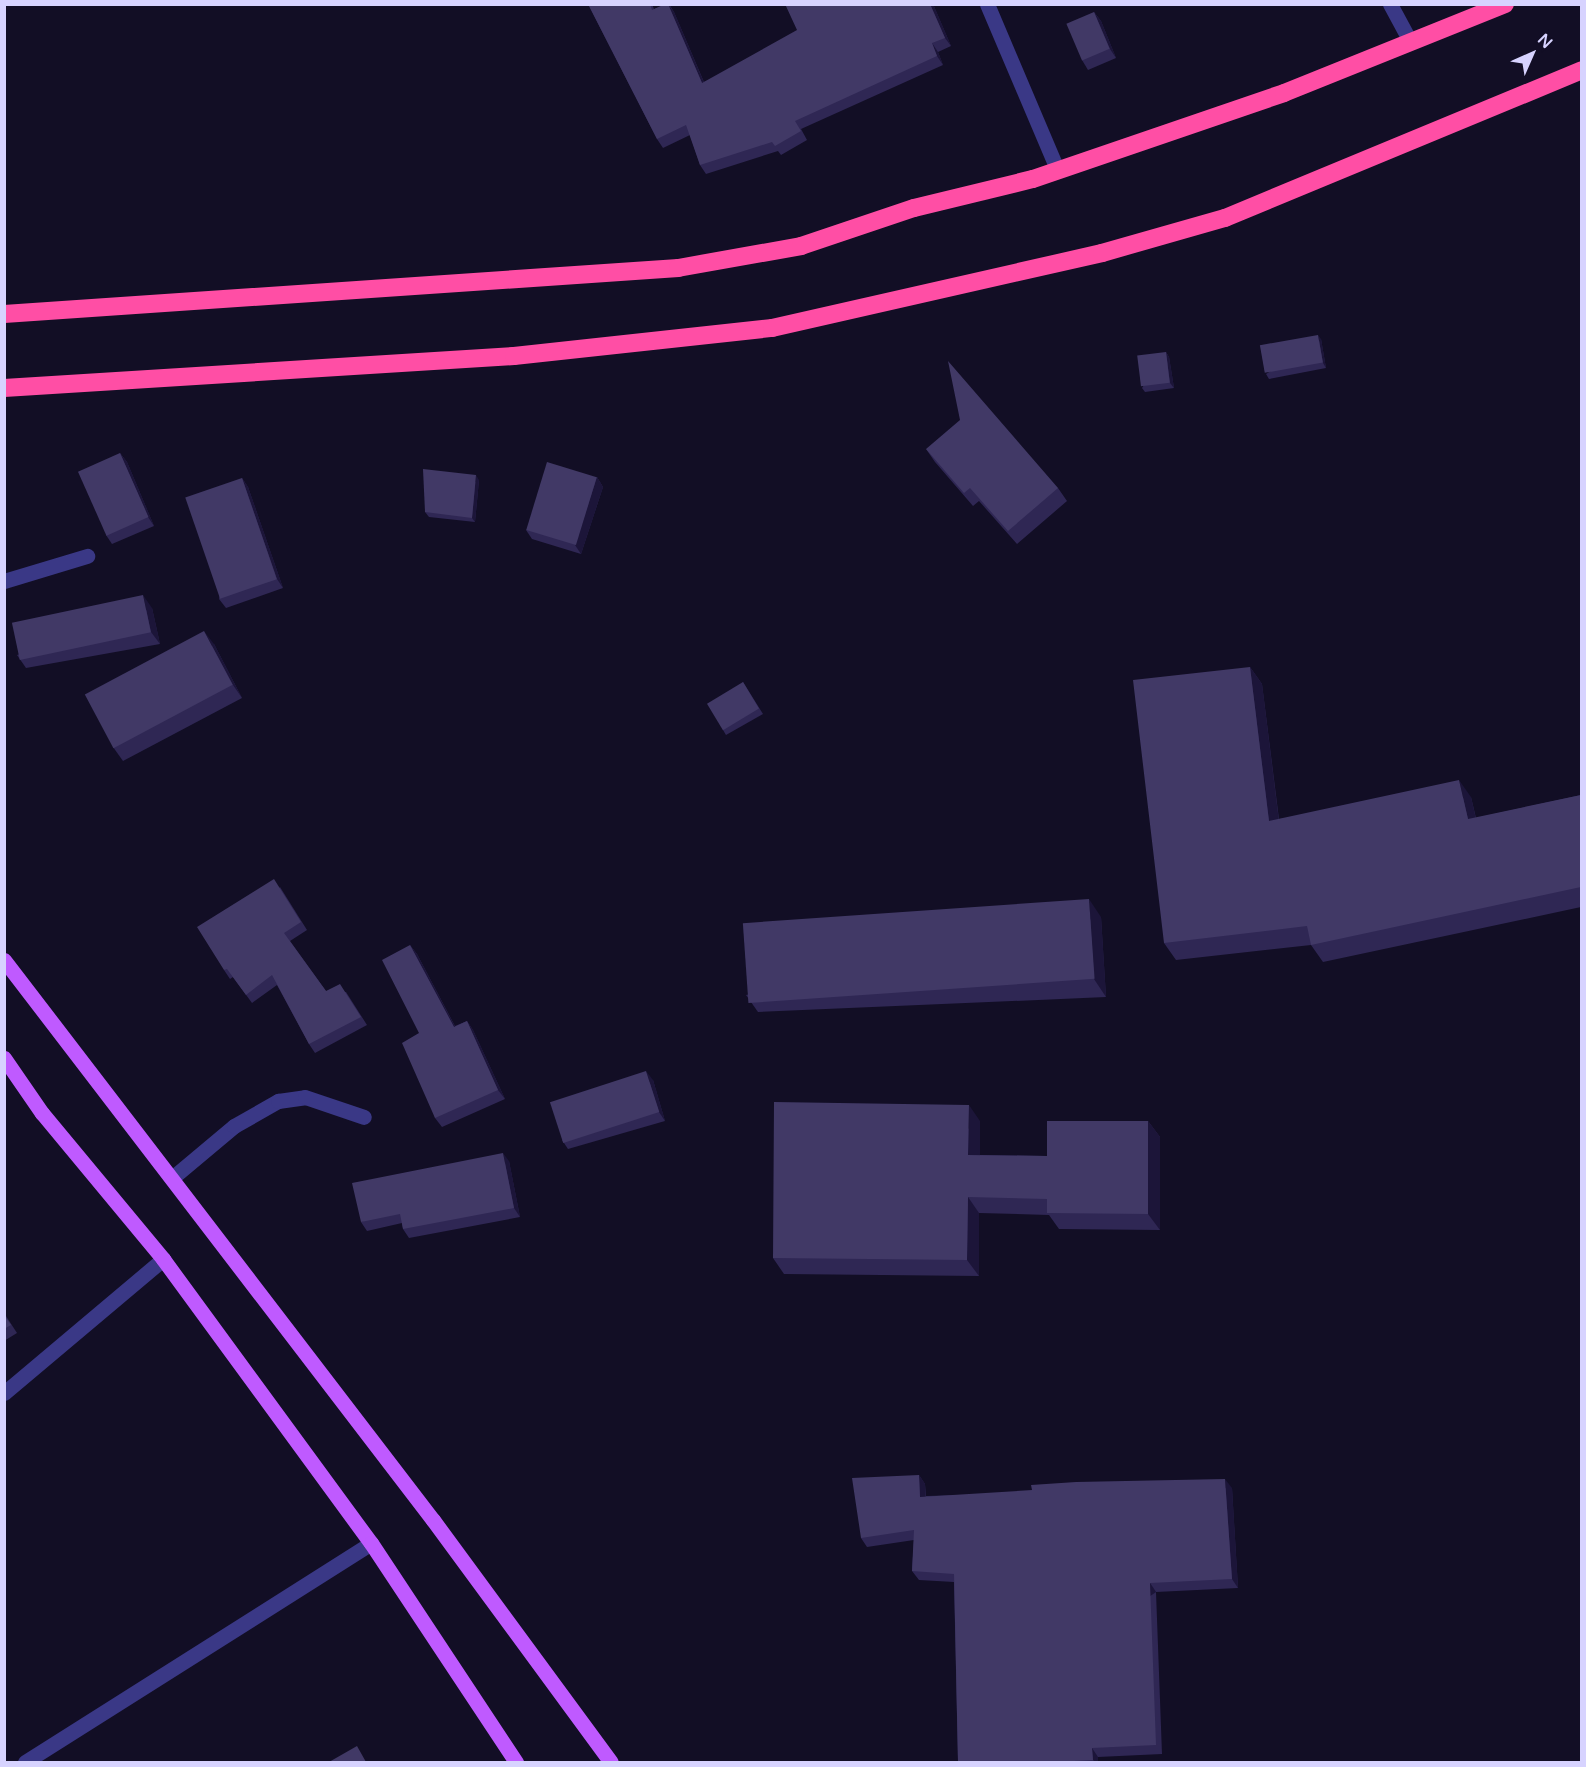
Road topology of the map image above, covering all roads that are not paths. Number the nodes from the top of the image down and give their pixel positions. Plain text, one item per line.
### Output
1 (987, 4) edge
2 (1390, 4) edge
3 (1505, 4) edge
4 (1410, 41) junction
5 (1581, 70) edge
6 (1058, 171) junction
7 (4, 314) edge
8 (4, 388) edge
9 (87, 556) dead end
10 (4, 581) edge
11 (4, 960) edge
12 (7, 1067) edge
13 (364, 1117) dead end
14 (172, 1178) junction
15 (163, 1260) junction
16 (4, 1393) edge
17 (371, 1543) junction
18 (25, 1762) edge
19 (516, 1762) edge
20 (611, 1762) edge

1 - 6 street
2 - 4 street
3 - 4 highway
4 - 6 highway
5 - 8 highway
6 - 7 highway
9 - 10 street
11 - 14 main road
12 - 15 main road
13 - 14 street
14 - 20 main road
15 - 16 street
15 - 17 main road
17 - 18 street
17 - 19 main road

